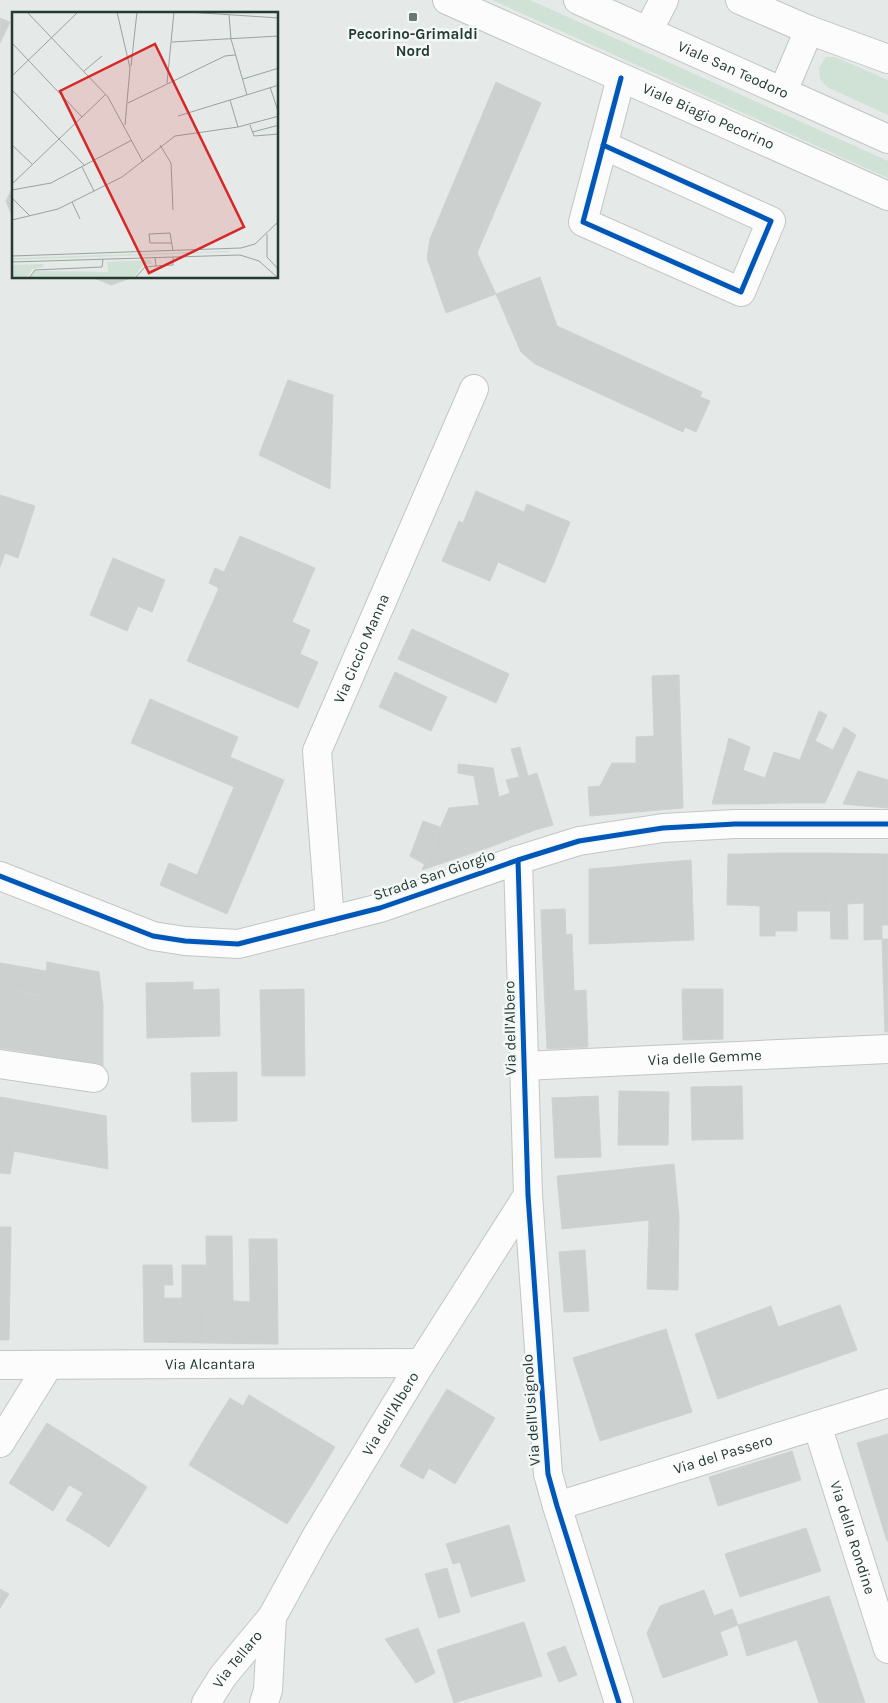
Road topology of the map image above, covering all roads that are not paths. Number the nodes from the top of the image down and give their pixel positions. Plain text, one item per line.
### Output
1 (447, 0) edge
2 (578, 0) edge
3 (664, 0) edge
4 (740, 0) edge
5 (809, 30) junction
6 (648, 31) junction
7 (888, 59) edge
8 (621, 78) junction
9 (783, 91) junction
10 (888, 138) edge
11 (603, 145) junction
12 (888, 196) edge
13 (474, 389) dead end
14 (888, 824) edge
15 (518, 860) junction
16 (0, 876) edge
17 (330, 921) junction
18 (888, 1049) edge
19 (0, 1064) edge
20 (523, 1066) junction
21 (94, 1078) dead end
22 (528, 1195) junction
23 (421, 1363) junction
24 (0, 1365) edge
25 (48, 1366) junction
26 (888, 1403) edge
27 (817, 1425) junction
28 (0, 1443) edge
29 (557, 1506) junction
30 (272, 1617) junction
31 (888, 1649) edge
32 (206, 1703) edge
33 (264, 1703) edge
34 (619, 1703) edge

1 - 8 street, Viale Biagio Pecorino
2 - 6 street, Viale San Teodoro
3 - 6 street
4 - 5 street
5 - 7 street
5 - 9 street
6 - 9 street, Viale San Teodoro
8 - 11 street
8 - 12 street, Viale Biagio Pecorino
9 - 10 street, Viale San Teodoro
11 - 11 street
13 - 17 street, Via Ciccio Manna
14 - 15 street, Strada San Giorgio
15 - 17 street, Strada San Giorgio
15 - 20 street, Via dell'Albero
16 - 17 street, Strada San Giorgio
18 - 20 street, Via delle Gemme
19 - 21 street
20 - 22 street, Via dell'Albero
22 - 23 street, Via dell'Albero
22 - 29 street, Via dell'Usignolo
23 - 25 street, Via Alcantara
23 - 30 street, Via dell'Albero
24 - 25 street, Via Alcantara
25 - 28 street
26 - 27 street, Via del Passero
27 - 29 street, Via del Passero
27 - 31 street, Via della Rondine
29 - 34 street, Via dell'Usignolo
30 - 32 street, Via Tellaro
30 - 33 street, Via dell'Albero

